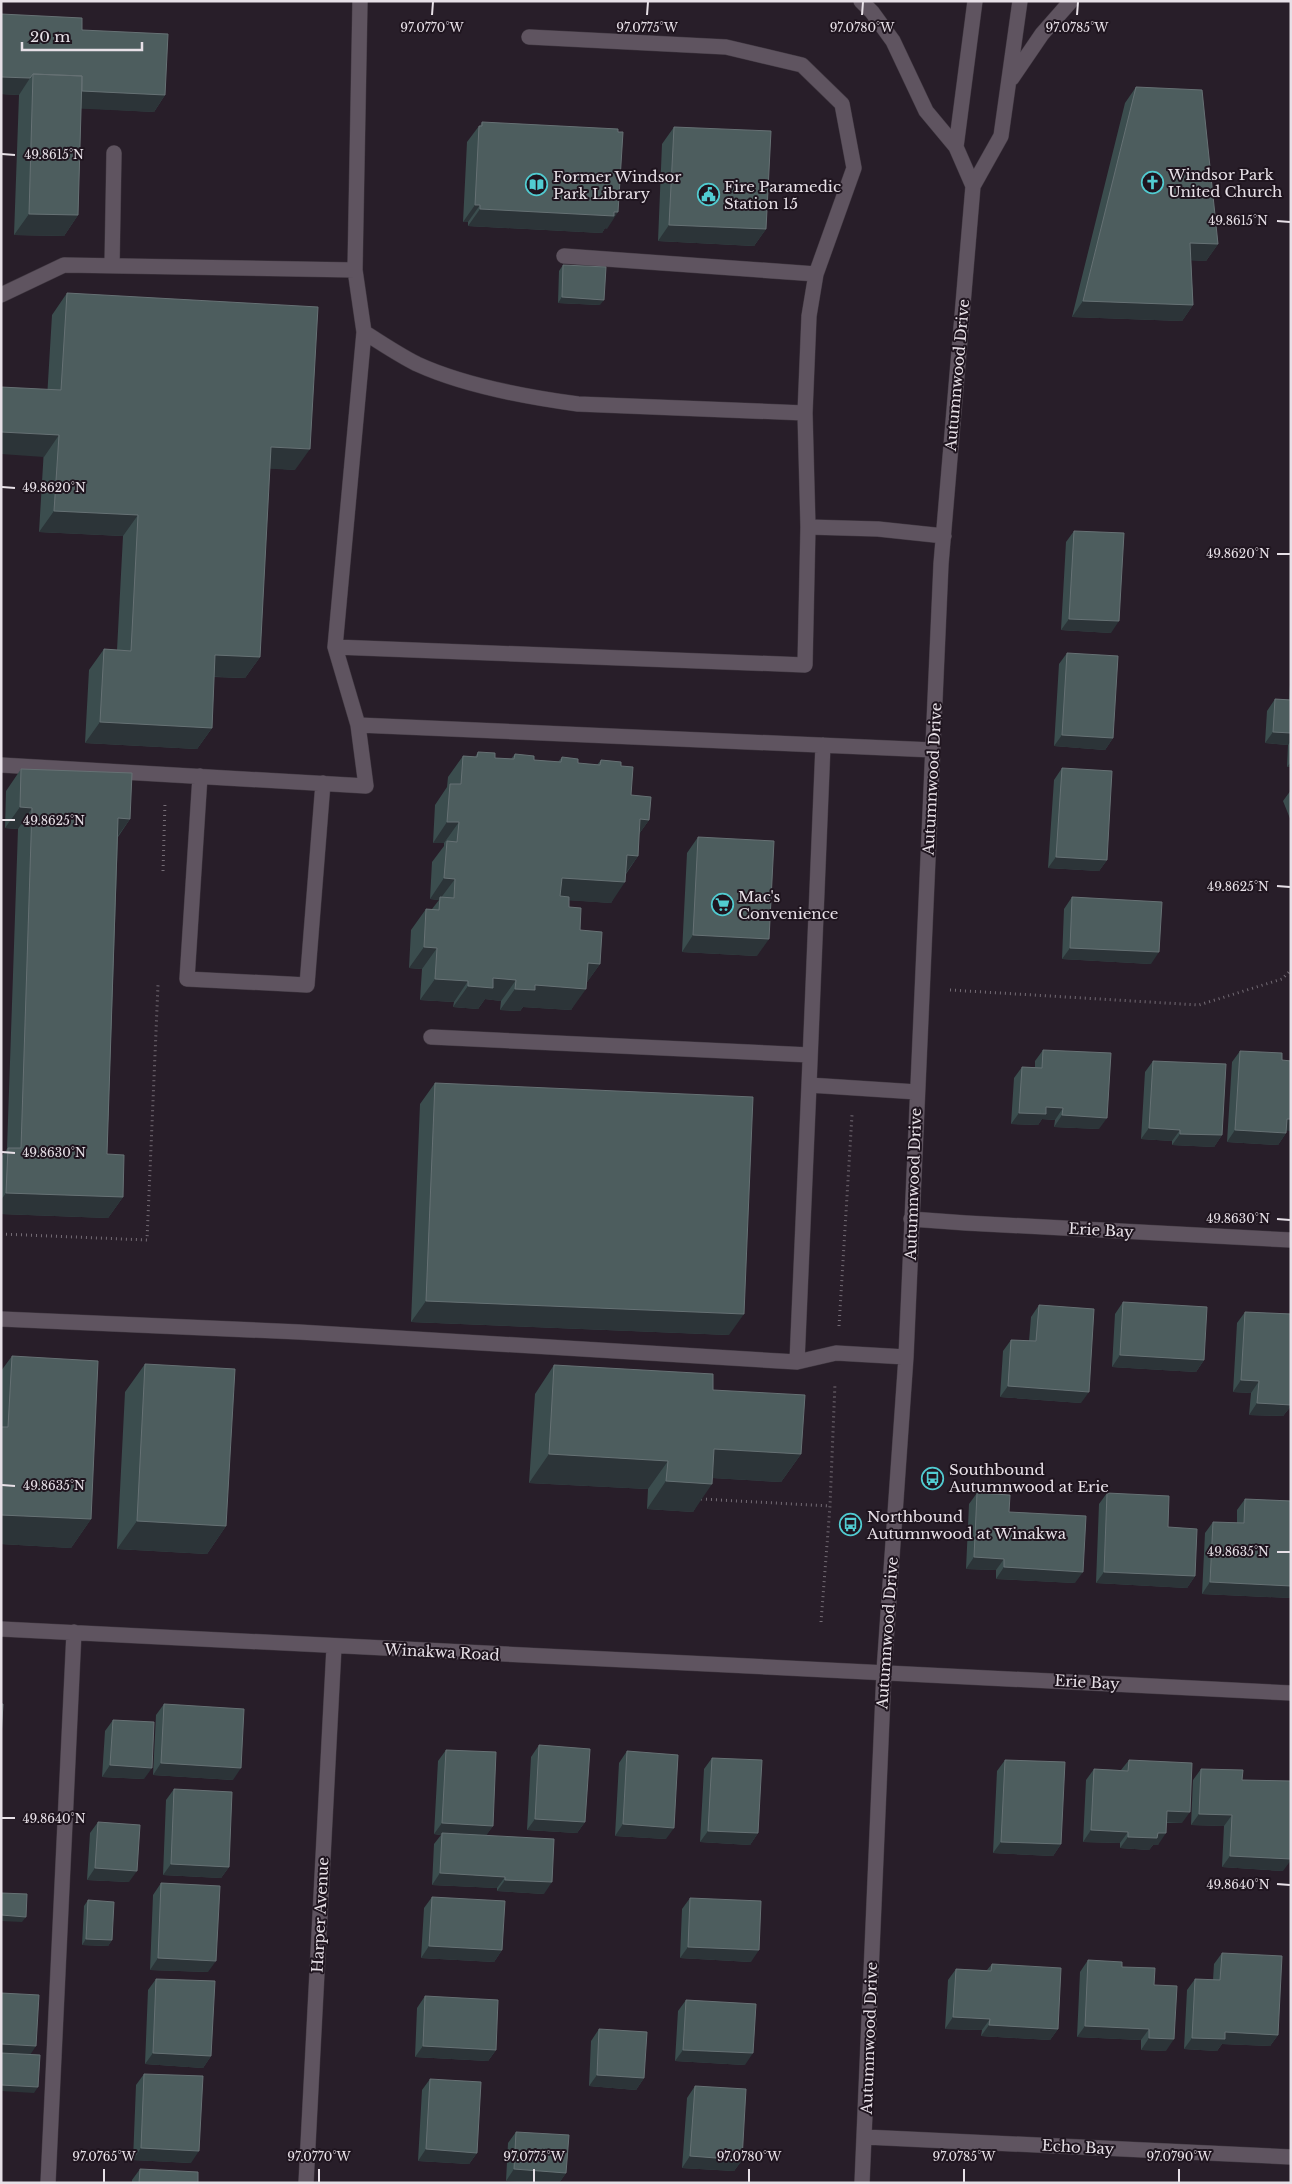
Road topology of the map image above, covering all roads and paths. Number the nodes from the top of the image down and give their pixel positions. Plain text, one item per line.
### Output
1 (360, 1) edge
2 (861, 1) edge
3 (975, 1) edge
4 (1020, 1) edge
5 (1071, 1) edge
6 (529, 37) dead end
7 (1009, 81) junction
8 (956, 147) junction
9 (114, 153) dead end
10 (973, 186) junction
11 (564, 256) dead end
12 (112, 266) junction
13 (355, 270) junction
14 (816, 274) junction
15 (1, 295) edge
16 (364, 332) junction
17 (805, 413) junction
18 (808, 527) junction
19 (944, 536) junction
20 (335, 647) junction
21 (358, 725) junction
22 (823, 745) junction
23 (933, 750) junction
24 (1, 765) edge
25 (167, 774) junction
26 (200, 776) junction
27 (323, 783) junction
28 (162, 874) dead end
29 (1291, 970) edge
30 (158, 982) dead end
31 (922, 989) junction
32 (431, 1037) dead end
33 (810, 1055) junction
34 (809, 1085) junction
35 (917, 1092) junction
36 (853, 1110) dead end
37 (911, 1218) junction
38 (1, 1234) edge
39 (1291, 1240) edge
40 (1, 1319) edge
41 (839, 1326) dead end
42 (906, 1357) junction
43 (797, 1362) junction
44 (835, 1383) dead end
45 (702, 1499) edge
46 (830, 1506) junction
47 (821, 1622) dead end
48 (1, 1628) edge
49 (74, 1632) junction
50 (334, 1647) junction
51 (884, 1672) junction
52 (1291, 1693) edge
53 (865, 2137) junction
54 (1291, 2157) edge
55 (48, 2183) edge
56 (306, 2183) edge
57 (862, 2183) edge

1 - 13 street
2 - 8 street
3 - 8 street
4 - 7 street, Autumnwood Drive
5 - 7 street
6 - 14 street
7 - 10 street, Autumnwood Drive
8 - 10 street, Autumnwood Drive
9 - 12 street
10 - 19 street, Autumnwood Drive
11 - 14 street
12 - 13 street
12 - 15 street
13 - 16 street
14 - 17 street
16 - 17 street
16 - 20 street
17 - 18 street
18 - 19 street
18 - 20 street
19 - 23 street, Autumnwood Drive
20 - 21 street
21 - 22 street
21 - 27 street
22 - 23 street
22 - 33 street
23 - 31 street, Autumnwood Drive
24 - 25 street
25 - 26 street
25 - 28 path
26 - 27 street
26 - 27 street
29 - 31 path
30 - 38 path
31 - 35 street, Autumnwood Drive
32 - 33 street
33 - 34 street
34 - 35 street
34 - 43 street
35 - 37 street, Autumnwood Drive
36 - 41 path
37 - 39 street, Erie Bay
37 - 42 street, Autumnwood Drive
40 - 43 street
42 - 43 street
42 - 51 street, Autumnwood Drive
44 - 46 path
45 - 46 path
46 - 47 path
48 - 49 street, Winakwa Road
49 - 50 street, Winakwa Road
49 - 55 street
50 - 51 street, Winakwa Road
50 - 56 street, Harper Avenue
51 - 52 street, Erie Bay
51 - 53 street, Autumnwood Drive
53 - 54 street, Echo Bay
53 - 57 street, Autumnwood Drive

